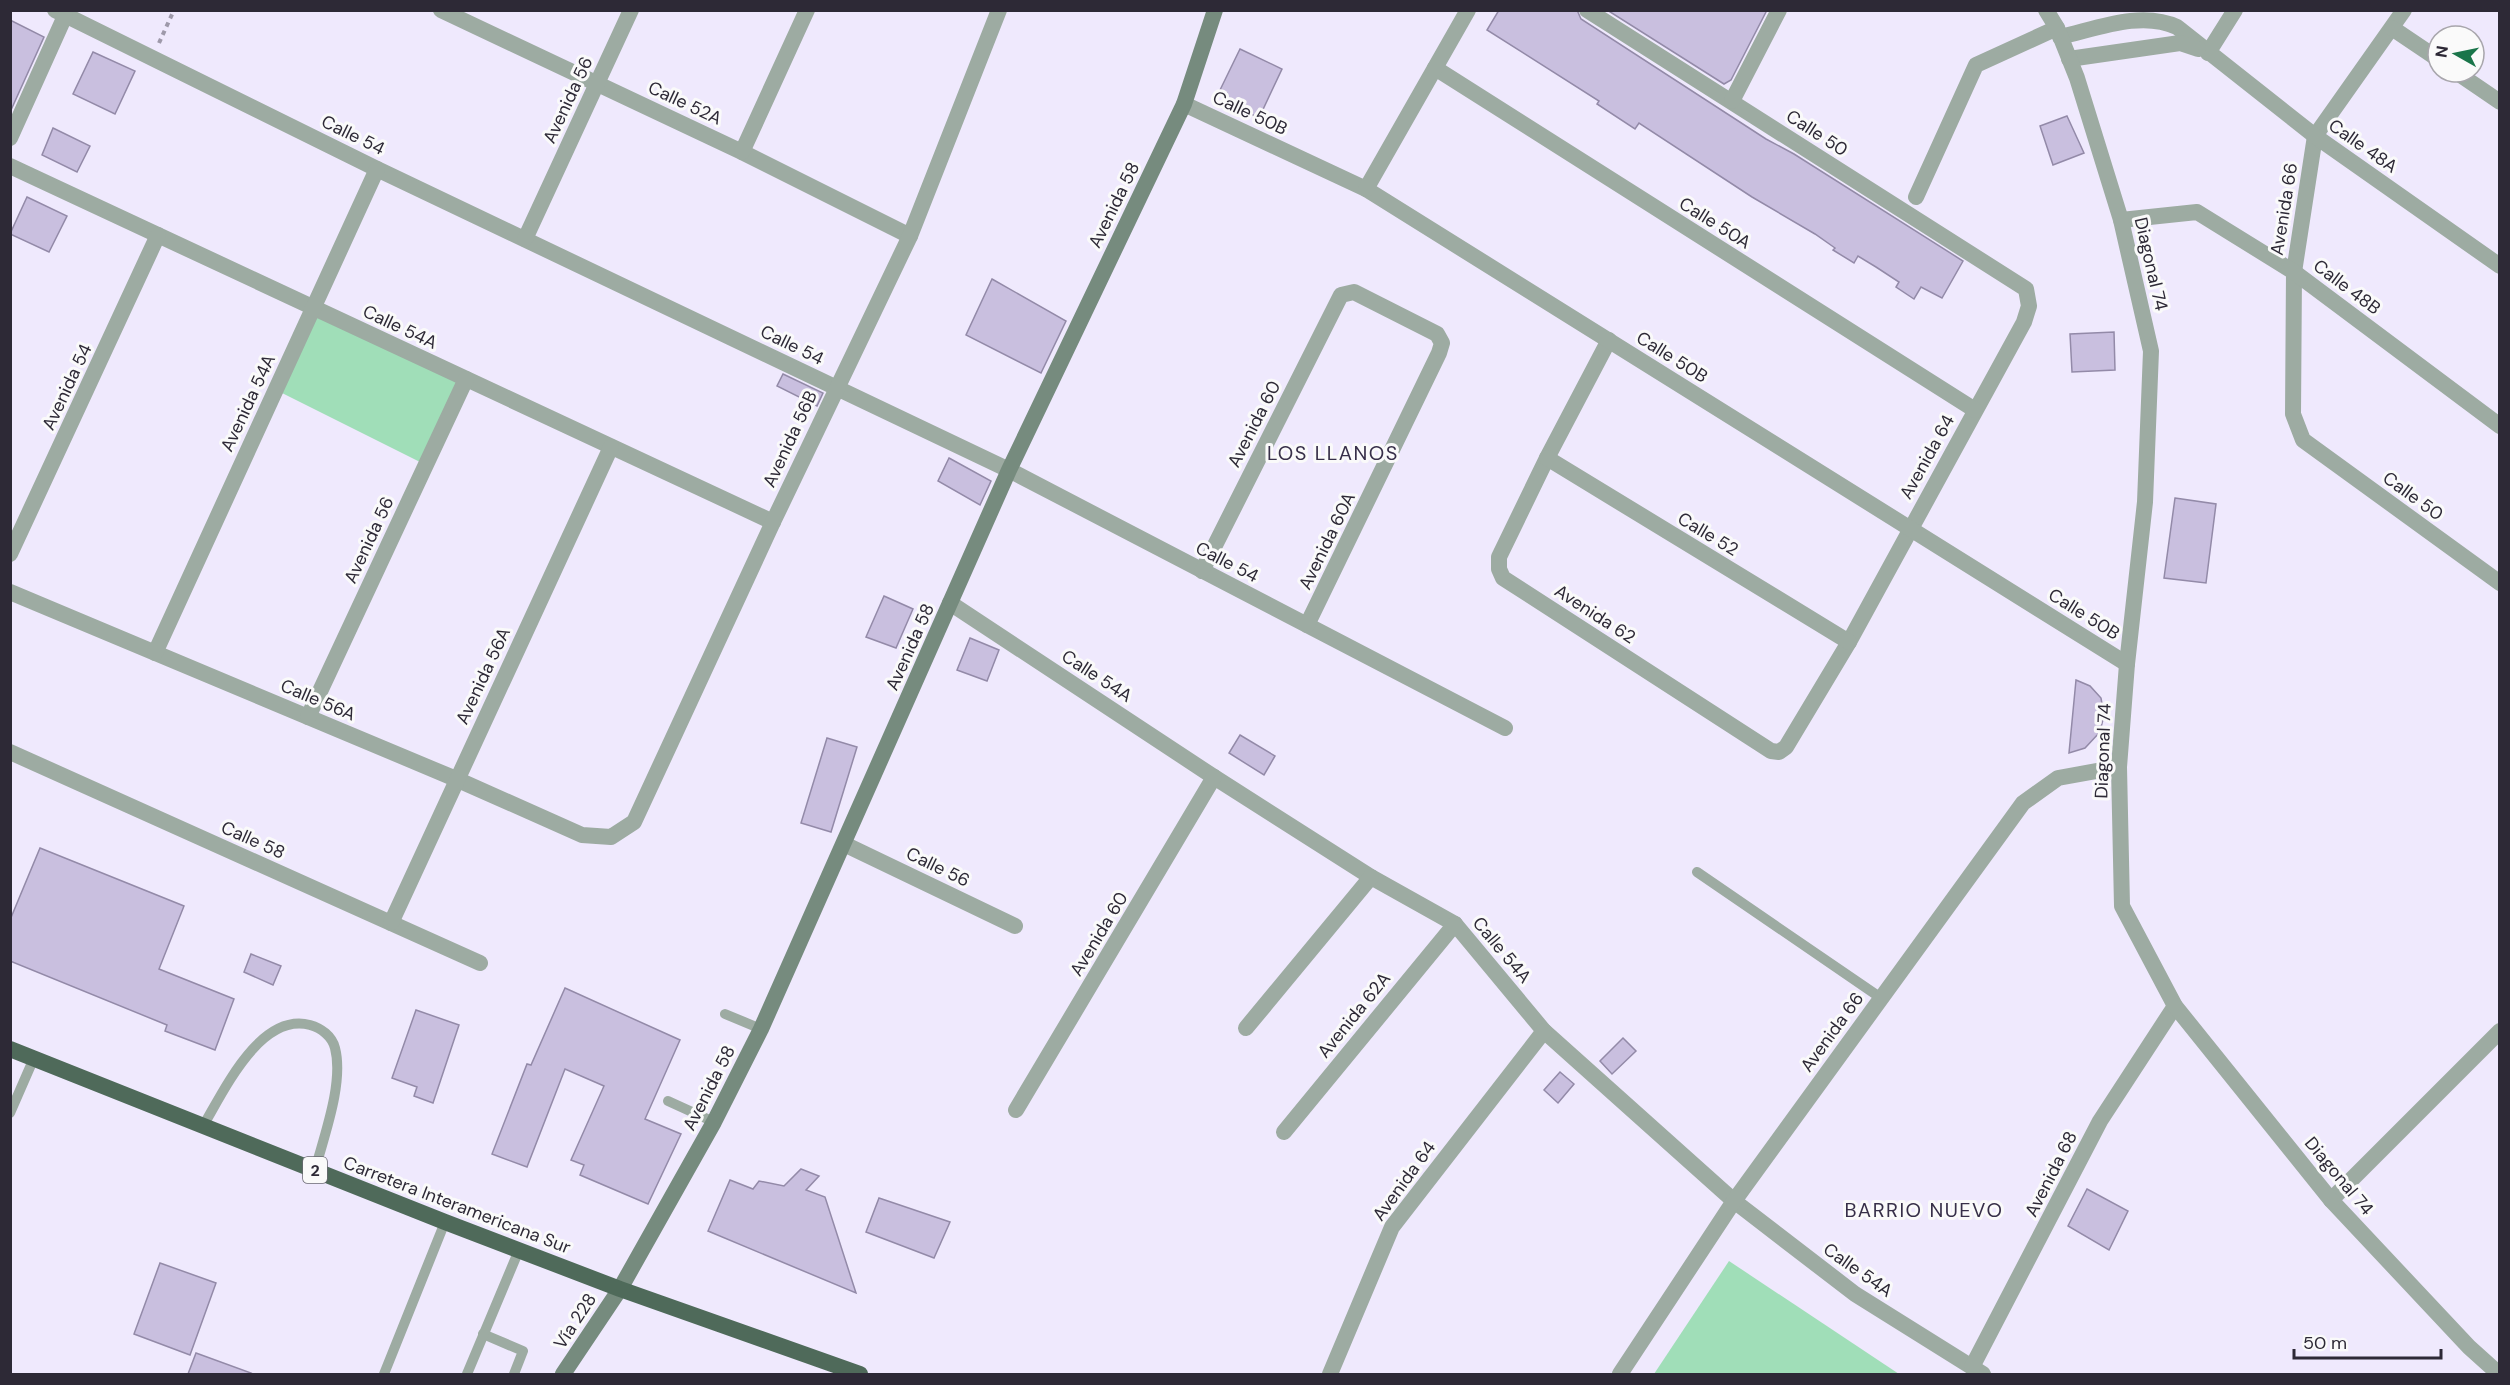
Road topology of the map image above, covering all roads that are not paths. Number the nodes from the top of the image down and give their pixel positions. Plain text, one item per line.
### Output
1 (441, 10) edge
2 (631, 10) edge
3 (807, 10) edge
4 (999, 10) edge
5 (1215, 10) edge
6 (1468, 10) edge
7 (1587, 10) edge
8 (1779, 10) edge
9 (2046, 10) edge
10 (2235, 10) edge
11 (2404, 10) edge
12 (60, 13) edge
13 (2392, 28) junction
14 (2058, 33) junction
15 (2426, 51) edge
16 (2208, 53) junction
17 (2069, 59) junction
18 (1435, 68) junction
19 (597, 84) junction
20 (2473, 84) edge
21 (1732, 101) junction
22 (2499, 102) edge
23 (1184, 104) junction
24 (2315, 136) junction
25 (10, 138) edge
26 (742, 152) junction
27 (10, 166) edge
28 (377, 169) junction
29 (1366, 189) junction
30 (1916, 197) dead end
31 (2121, 219) junction
32 (158, 236) junction
33 (910, 236) junction
34 (525, 239) junction
35 (2499, 266) edge
36 (2294, 272) junction
37 (2026, 289) joint
38 (1341, 295) joint
39 (313, 308) junction
40 (1609, 340) junction
41 (466, 379) junction
42 (836, 388) junction
43 (1975, 410) junction
44 (2499, 426) edge
45 (2303, 440) joint
46 (611, 447) junction
47 (1547, 458) junction
48 (1009, 470) junction
49 (773, 522) junction
50 (1909, 528) junction
51 (10, 554) edge
52 (1202, 571) junction
53 (2499, 583) edge
54 (10, 592) edge
55 (950, 603) junction
56 (1306, 625) junction
57 (1849, 642) junction
58 (155, 653) junction
59 (2127, 664) junction
60 (308, 717) junction
61 (1505, 728) dead end
62 (10, 752) edge
63 (2119, 767) junction
64 (1214, 777) junction
65 (456, 779) junction
66 (611, 837) joint
67 (844, 844) junction
68 (1697, 872) dead end
69 (1371, 877) junction
70 (391, 923) junction
71 (1455, 924) junction
72 (1014, 926) dead end
73 (480, 963) dead end
74 (1881, 998) junction
75 (2175, 1006) junction
76 (725, 1014) dead end
77 (1246, 1028) dead end
78 (760, 1029) junction
79 (1544, 1031) junction
80 (2499, 1031) edge
81 (10, 1049) edge
82 (34, 1058) junction
83 (668, 1101) dead end
84 (1016, 1110) dead end
85 (10, 1113) edge
86 (714, 1122) junction
87 (203, 1126) junction
88 (1284, 1132) dead end
89 (315, 1170) junction
90 (2331, 1200) junction
91 (1734, 1202) junction
92 (445, 1222) junction
93 (519, 1250) junction
94 (620, 1289) junction
95 (483, 1334) junction
96 (1978, 1371) edge
97 (384, 1374) edge
98 (467, 1374) edge
99 (514, 1374) edge
100 (563, 1374) edge
101 (860, 1374) edge
102 (1330, 1374) edge
103 (1620, 1374) edge
104 (2499, 1374) edge

1 - 19 street, Calle 52A
2 - 19 street, Avenida 56
3 - 26 street
4 - 33 street, Avenida 56B
5 - 23 main road, Avenida 58
6 - 18 street
7 - 21 street, Calle 50
8 - 21 street
9 - 14 street, Diagonal 74
10 - 16 street
11 - 13 street, Avenida 66
12 - 25 street
12 - 28 street, Calle 54
13 - 15 street
13 - 24 street, Avenida 66
14 - 16 street, Calle 48A
14 - 17 street, Diagonal 74
14 - 30 street, Calle 48A
16 - 17 street, Calle 48A
16 - 24 street, Calle 48A
17 - 31 street, Diagonal 74
18 - 29 street
18 - 43 street, Calle 50A
19 - 26 street, Calle 52A
19 - 34 street, Avenida 56
20 - 22 street
21 - 37 street, Calle 50
23 - 29 street, Calle 50B
23 - 48 main road, Avenida 58
24 - 35 street, Calle 48A
24 - 36 street, Avenida 66
26 - 33 street, Calle 52A
27 - 32 street, Calle 54A
28 - 34 street, Calle 54
28 - 39 street, Avenida 54A
29 - 40 street, Calle 50B
31 - 36 street, Calle 48B
31 - 59 street, Diagonal 74
32 - 39 street, Calle 54A
32 - 51 street, Avenida 54
33 - 42 street, Avenida 56B
34 - 42 street, Calle 54
36 - 44 street, Calle 48B
36 - 45 street, Avenida 66
37 - 43 street, Avenida 64
38 - 52 street, Avenida 60
38 - 56 street, Avenida 60A
39 - 41 street, Calle 54A
39 - 58 street, Avenida 54A
40 - 47 street, Avenida 62
40 - 50 street, Calle 50B
41 - 46 street, Calle 54A
41 - 60 street, Avenida 56
42 - 48 street, Calle 54
42 - 49 street, Avenida 56B
43 - 50 street, Avenida 64
45 - 53 street, Calle 50
46 - 49 street, Calle 54A
46 - 65 street, Avenida 56A
47 - 57 street, Calle 52
47 - 57 street, Avenida 62
48 - 52 street, Calle 54
48 - 55 main road, Avenida 58
49 - 66 street, Avenida 56B
50 - 57 street, Avenida 64
50 - 59 street, Calle 50B
52 - 56 street, Calle 54
54 - 58 street, Calle 56A
55 - 64 street, Calle 54A
55 - 67 main road, Avenida 58
56 - 61 street, Calle 54
58 - 60 street, Calle 56A
59 - 63 street, Diagonal 74
60 - 65 street, Calle 56A
62 - 70 street, Calle 58
63 - 74 street, Avenida 66
63 - 75 street, Diagonal 74
64 - 69 street, Calle 54A
64 - 84 street, Avenida 60
65 - 66 street, Calle 56A
65 - 70 street, Avenida 56A
67 - 72 street, Calle 56
67 - 78 main road, Avenida 58
68 - 74 lane
69 - 71 street, Calle 54A
69 - 77 street
70 - 73 street, Calle 58
71 - 79 street, Calle 54A
71 - 88 street, Avenida 62A
74 - 91 street, Avenida 66
75 - 90 street, Diagonal 74
75 - 96 street, Avenida 68
76 - 78 lane
78 - 86 main road, Avenida 58
79 - 91 street, Calle 54A
79 - 102 street, Avenida 64
80 - 90 street
81 - 82 highway, Carretera Interamericana Sur / 2
82 - 85 lane
82 - 87 highway, Carretera Interamericana Sur / 2
83 - 86 lane
86 - 94 main road, Avenida 58
87 - 89 highway, Carretera Interamericana Sur / 2
87 - 89 lane
89 - 92 highway, Carretera Interamericana Sur / 2
90 - 104 street, Diagonal 74
91 - 96 street, Calle 54A
91 - 103 street, Avenida 66
92 - 93 highway, Carretera Interamericana Sur / 2
92 - 97 lane
93 - 94 highway, Carretera Interamericana Sur / 2
93 - 95 lane
94 - 100 main road, Vía 228
94 - 101 highway, Carretera Interamericana Sur / 2
95 - 98 lane
95 - 99 lane

